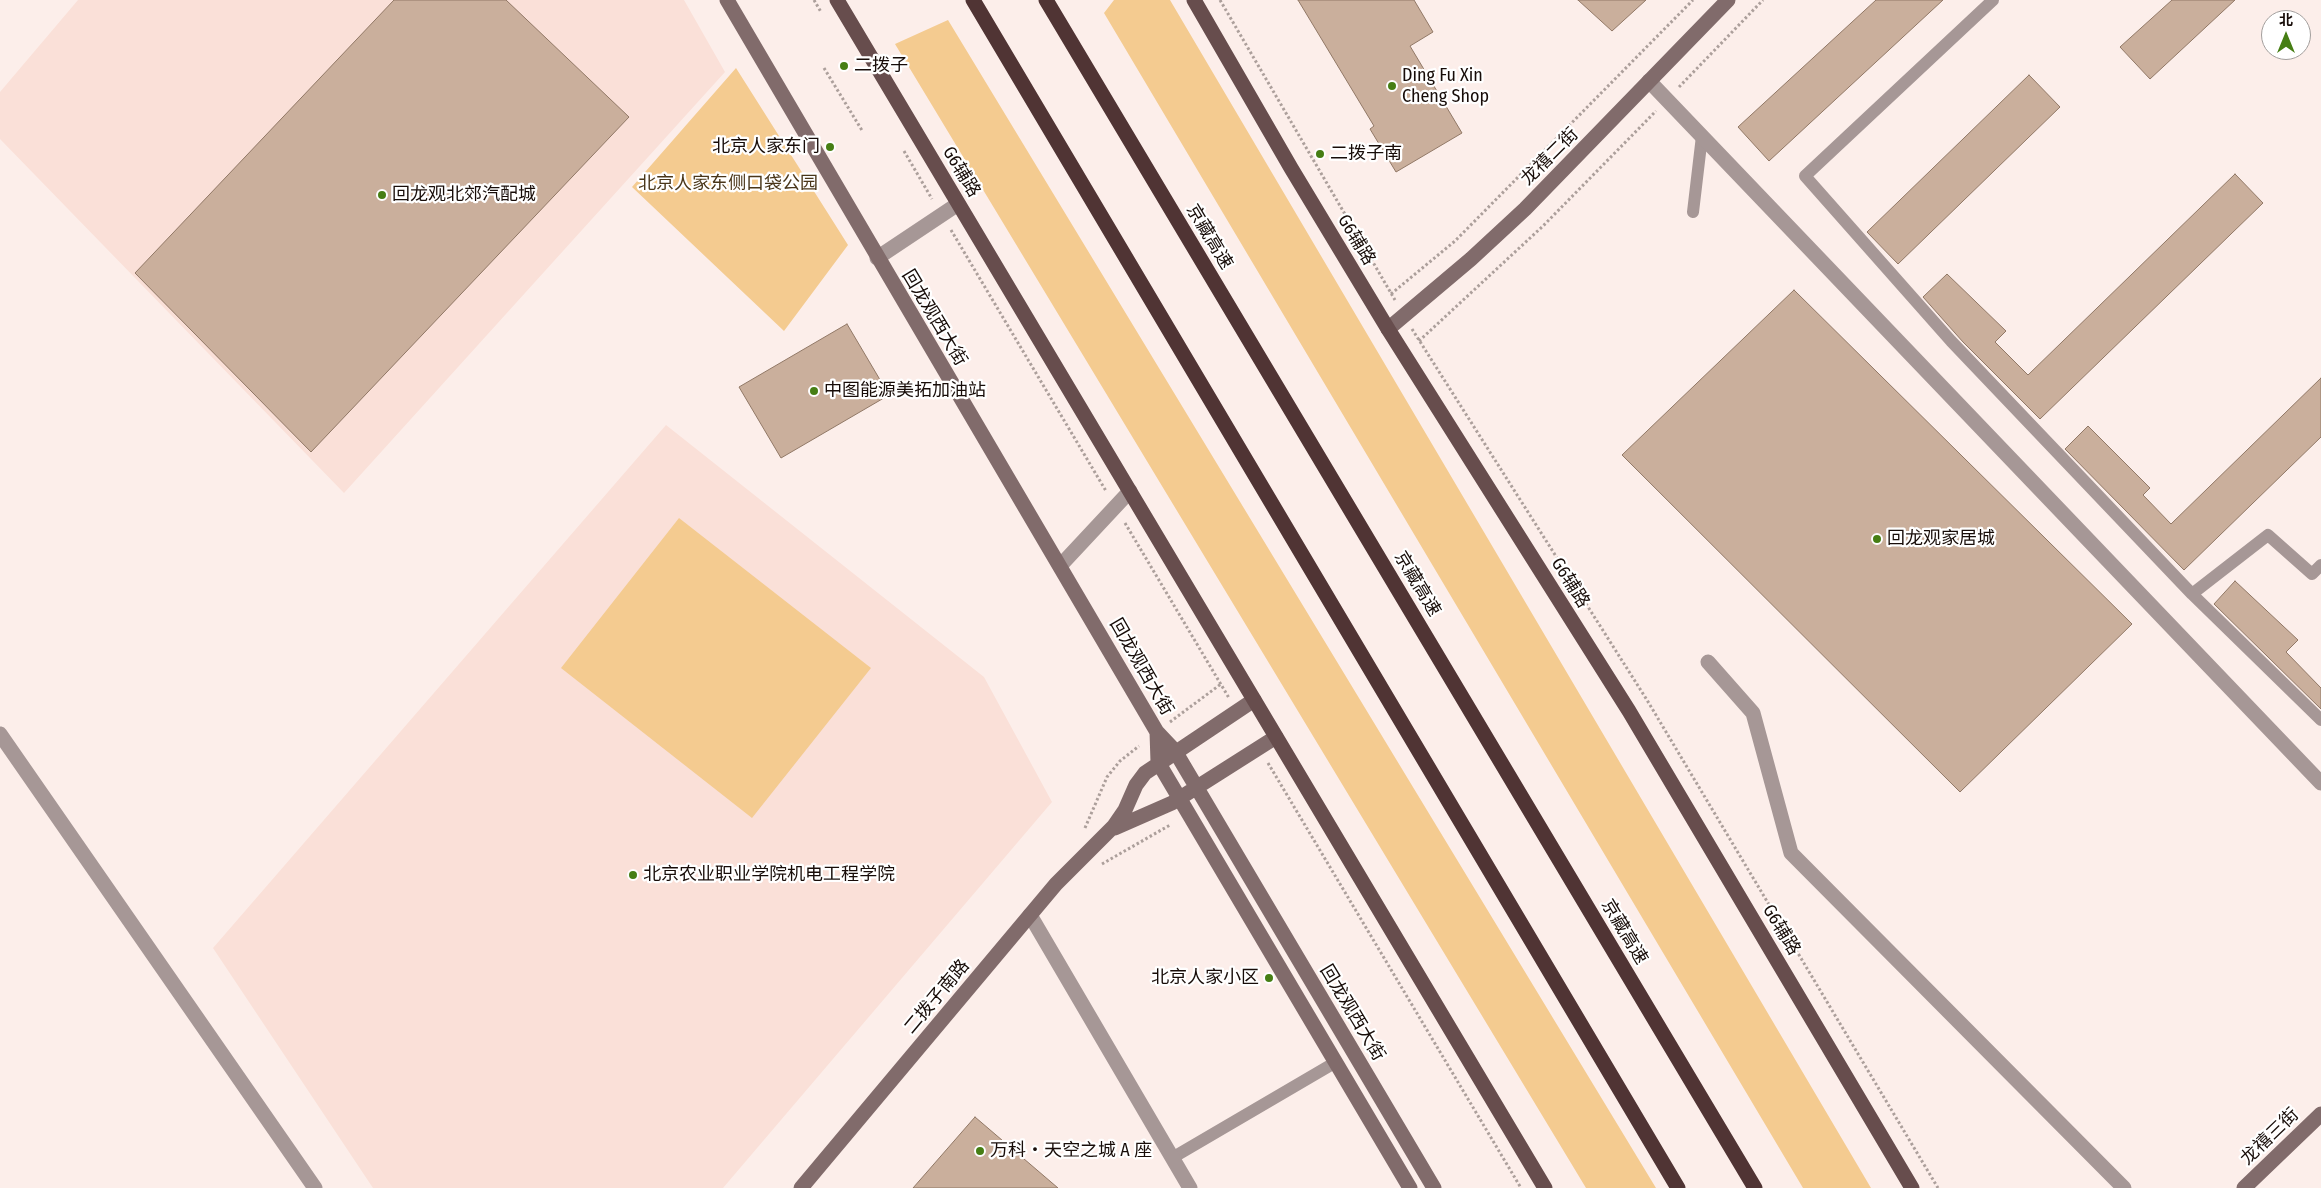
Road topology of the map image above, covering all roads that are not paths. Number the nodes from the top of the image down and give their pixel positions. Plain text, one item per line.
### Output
1 (727, 0) edge
2 (837, 0) edge
3 (973, 0) edge
4 (1046, 0) edge
5 (1194, 0) edge
6 (1728, 0) edge
7 (1994, 0) edge
8 (1649, 82) junction
9 (1702, 136) junction
10 (958, 204) junction
11 (1693, 212) dead end
12 (877, 258) junction
13 (1388, 329) junction
14 (1130, 491) junction
15 (2321, 565) edge
16 (1060, 566) junction
17 (2192, 594) junction
18 (1708, 662) dead end
19 (1254, 700) junction
20 (2321, 720) edge
21 (1158, 732) junction
22 (0, 734) edge
23 (1276, 737) junction
24 (1175, 751) junction
25 (1158, 762) junction
26 (2321, 783) edge
27 (1196, 787) junction
28 (1179, 798) junction
29 (1106, 835) junction
30 (1030, 915) junction
31 (1336, 1062) junction
32 (2321, 1114) edge
33 (1172, 1158) junction
34 (315, 1188) edge
35 (801, 1188) edge
36 (1190, 1188) edge
37 (1410, 1188) edge
38 (1434, 1188) edge
39 (1545, 1188) edge
40 (1678, 1188) edge
41 (1755, 1188) edge
42 (1912, 1188) edge
43 (2124, 1188) edge
44 (2244, 1188) edge

1 - 12 street, 回龙观西大街
2 - 10 main road, G6辅路
3 - 40 highway
4 - 41 highway, 京藏高速
5 - 13 main road, G6辅路
6 - 8 street, 龙禧二街
7 - 17 lane
8 - 9 street
8 - 13 street, 龙禧二街
9 - 11 lane
9 - 26 street
10 - 12 street
10 - 14 main road, G6辅路
12 - 16 street, 回龙观西大街
13 - 42 main road, G6辅路
14 - 16 street
14 - 19 main road, G6辅路
15 - 17 lane
16 - 21 street, 回龙观西大街
17 - 20 lane
18 - 43 street
19 - 23 main road, G6辅路
19 - 24 street, 二拨子南路
21 - 24 street, 回龙观西大街
21 - 25 street, 回龙观西大街
22 - 34 street
23 - 27 street, 二拨子南路
23 - 39 main road, G6辅路
24 - 25 street, 二拨子南路
24 - 27 street, 回龙观西大街
25 - 28 street
25 - 29 street, 二拨子南路
27 - 28 street, 二拨子南路
27 - 38 street, 回龙观西大街
28 - 29 street, 二拨子南路
28 - 31 street
29 - 30 street, 二拨子南路
30 - 33 street
30 - 35 street, 二拨子南路
31 - 33 lane
31 - 37 street
32 - 44 street, 龙禧三街
33 - 36 street

